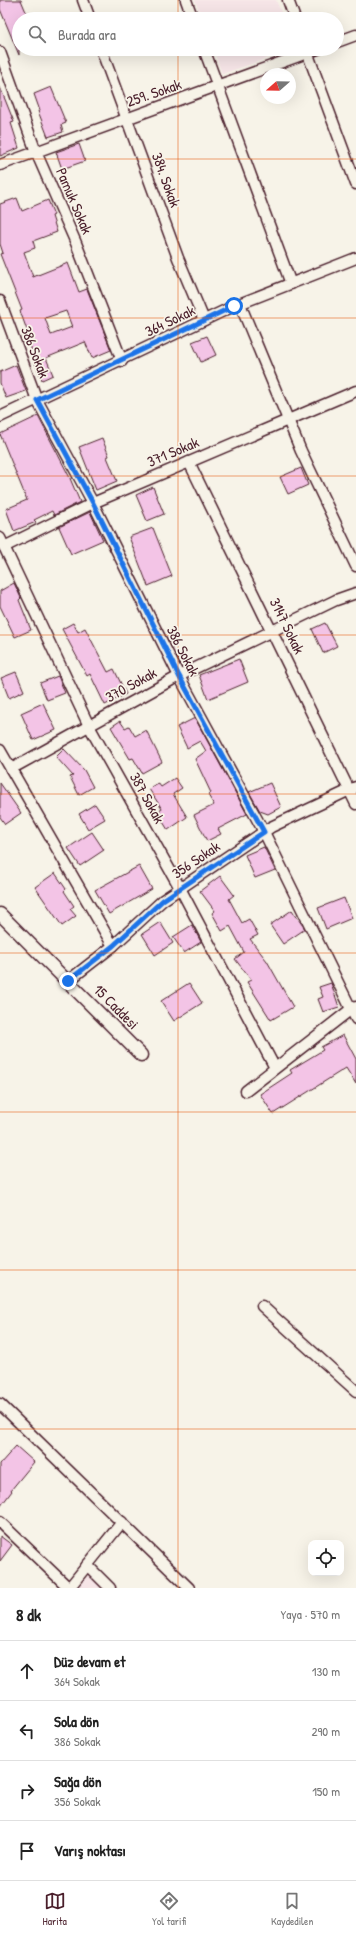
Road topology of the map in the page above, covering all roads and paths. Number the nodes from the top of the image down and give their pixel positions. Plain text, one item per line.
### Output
1 (83, 0) edge
2 (186, 0) edge
3 (288, 0) edge
4 (87, 12) edge
5 (190, 12) edge
6 (292, 12) edge
7 (356, 35) edge
8 (344, 39) edge
9 (0, 52) edge
10 (105, 56) edge
11 (206, 56) edge
12 (294, 56) edge
13 (309, 56) edge
14 (217, 86) junction
15 (127, 118) junction
16 (36, 152) junction
17 (0, 165) edge
18 (356, 184) edge
19 (356, 258) edge
20 (291, 284) junction
21 (0, 301) edge
22 (240, 304) junction
23 (204, 320) junction
24 (122, 361) junction
25 (356, 391) edge
26 (37, 400) junction
27 (0, 417) edge
28 (288, 420) junction
29 (189, 462) junction
30 (93, 503) junction
31 (2, 542) edge
32 (356, 566) edge
33 (356, 593) edge
34 (272, 631) junction
35 (179, 676) junction
36 (89, 726) junction
37 (0, 750) edge
38 (11, 769) junction
39 (352, 788) edge
40 (356, 804) edge
41 (264, 832) junction
42 (180, 888) junction
43 (0, 914) edge
44 (113, 946) junction
45 (68, 981) junction
46 (353, 1009) edge
47 (356, 1019) edge
48 (141, 1055) dead end
49 (275, 1068) junction
50 (246, 1091) dead end
51 (262, 1306) dead end
52 (356, 1391) edge
53 (0, 1404) edge
54 (0, 1522) edge
55 (122, 1522) junction
56 (87, 1565) junction
57 (69, 1588) edge
58 (110, 1588) edge
59 (189, 1588) edge

1 - 4 street
2 - 5 street
3 - 6 street
7 - 8 street
9 - 16 street, Pamuk Sokak
10 - 15 street, 384. Sokak
11 - 14 street
12 - 14 street, 259. Sokak
13 - 18 street
14 - 15 street, 259. Sokak
14 - 20 street
15 - 16 street, 259. Sokak
15 - 23 street, 384. Sokak
16 - 17 street, 259. Sokak
16 - 24 street, Pamuk Sokak
19 - 20 street, 364 Sokak
20 - 22 street, 364 Sokak
21 - 26 street, 386 Sokak
22 - 23 street, 364 Sokak
22 - 28 street
23 - 24 street, 364 Sokak
24 - 26 street, 364 Sokak
25 - 28 street, 371 Sokak
26 - 27 street, 364 Sokak
26 - 30 street, 386 Sokak
28 - 29 street, 371 Sokak
28 - 32 street
29 - 30 street, 371 Sokak
29 - 34 street, 3147 Sokak
30 - 31 street, 371 Sokak
30 - 35 street, 386 Sokak
31 - 36 street, 387 Sokak
33 - 34 street, 370 Sokak
34 - 35 street, 370 Sokak
34 - 39 street, 3147 Sokak
35 - 36 street, 370 Sokak
35 - 41 street, 386 Sokak
36 - 38 street, 370 Sokak
36 - 42 street, 387 Sokak
37 - 38 street
38 - 44 street
39 - 40 street, 3147 Sokak
39 - 41 street, 356 Sokak
41 - 42 street, 356 Sokak
41 - 46 street, 386 Sokak
42 - 44 street, 356 Sokak
42 - 49 street, 387 Sokak
43 - 45 street, 15 Caddesi
44 - 45 street, 356 Sokak
45 - 48 street, 15 Caddesi
46 - 47 street, 386 Sokak
46 - 49 street
49 - 50 street
51 - 52 street
53 - 55 street
54 - 57 street
55 - 56 street
55 - 59 street
56 - 57 street
56 - 58 street

